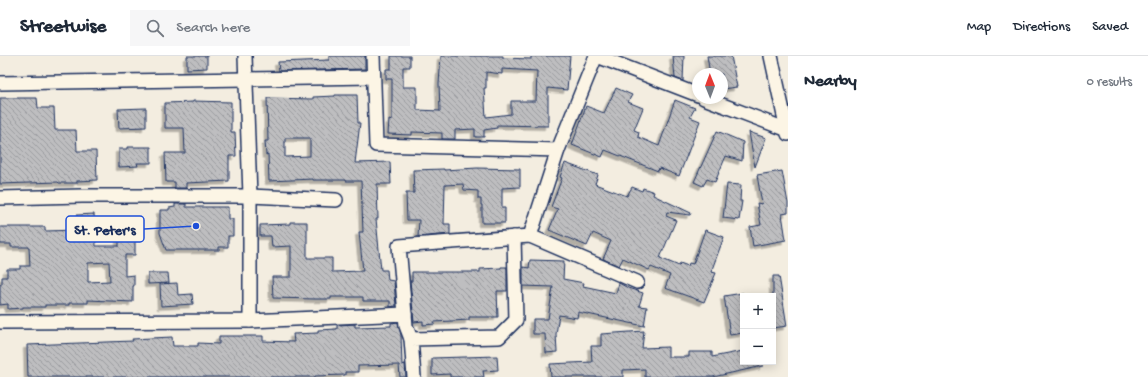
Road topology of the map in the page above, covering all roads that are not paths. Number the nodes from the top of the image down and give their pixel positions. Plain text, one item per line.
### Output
1 (245, 56) edge
2 (373, 56) edge
3 (596, 56) edge
4 (771, 56) edge
5 (374, 78) junction
6 (246, 79) junction
7 (0, 83) edge
8 (692, 94) edge
9 (720, 104) edge
10 (788, 130) edge
11 (788, 134) edge
12 (558, 150) junction
13 (250, 196) junction
14 (0, 198) edge
15 (336, 200) dead end
16 (530, 236) junction
17 (514, 237) junction
18 (637, 282) dead end
19 (405, 314) junction
20 (250, 321) junction
21 (0, 322) edge
22 (411, 339) junction
23 (414, 377) edge

1 - 6 street
2 - 5 street
3 - 8 street
3 - 12 street
4 - 10 street
5 - 6 street
5 - 12 street
6 - 7 street
6 - 13 street
9 - 10 street
10 - 11 street
12 - 16 street
13 - 14 street
13 - 15 street
13 - 20 street
16 - 17 street
16 - 18 street
17 - 19 street
17 - 22 street
19 - 20 street
19 - 22 street
20 - 21 street
22 - 23 street

